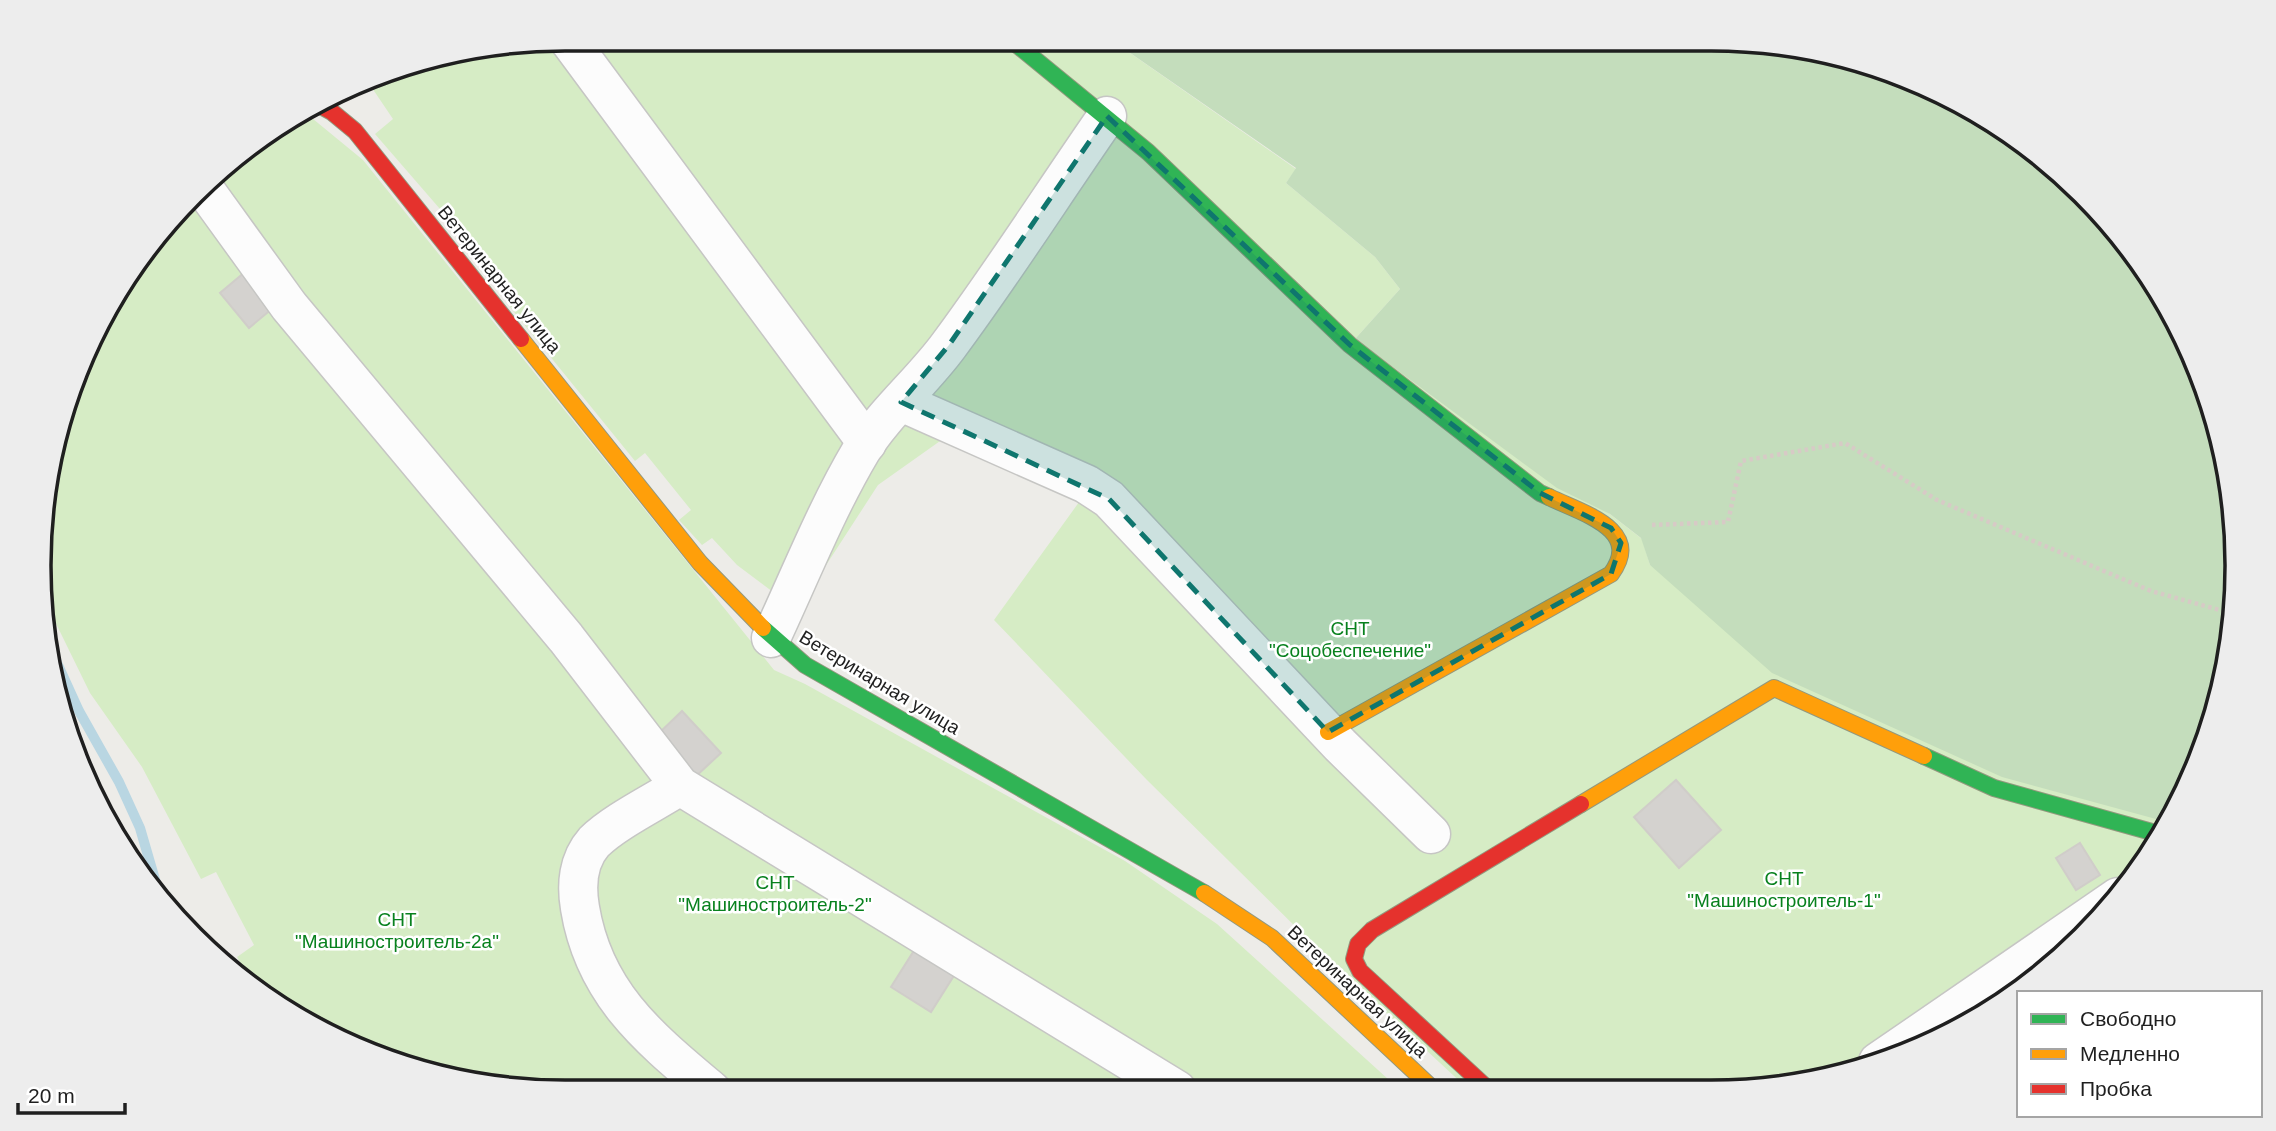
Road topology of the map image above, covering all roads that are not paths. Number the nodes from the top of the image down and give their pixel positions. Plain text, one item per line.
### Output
1 (578, 51) edge
2 (1025, 51) edge
3 (345, 101) edge
4 (328, 109) edge
5 (1107, 116) junction
6 (355, 131) junction
7 (208, 196) edge
8 (901, 402) junction
9 (867, 443) junction
10 (771, 639) junction
11 (1328, 732) junction
12 (680, 786) junction
13 (2150, 832) edge
14 (1431, 834) dead end
15 (2080, 923) edge
16 (1912, 1039) edge
17 (699, 1080) edge
18 (1161, 1080) edge
19 (1423, 1080) edge
20 (1478, 1080) edge

1 - 9 street
2 - 5 street
3 - 6 street
4 - 6 street, Ветеринарная улица
5 - 8 street
5 - 11 street
6 - 10 street, Ветеринарная улица
7 - 12 street
8 - 9 street
8 - 11 street
9 - 10 street
10 - 19 street, Ветеринарная улица
11 - 14 street
12 - 17 street
12 - 18 street
13 - 20 street
15 - 16 street

